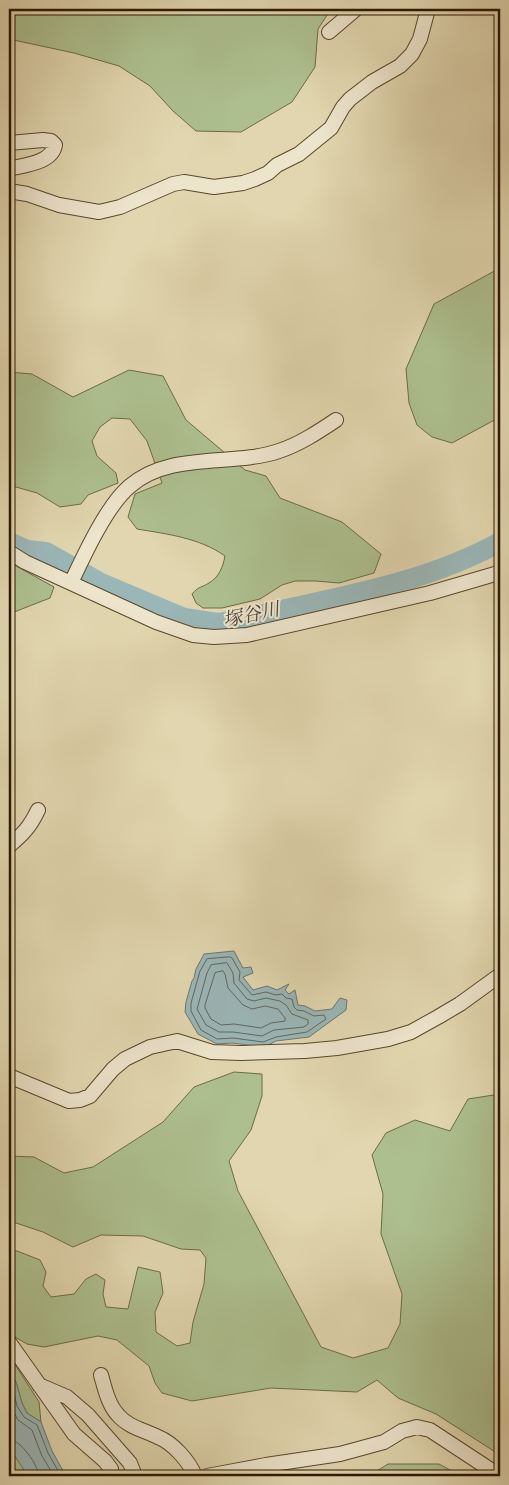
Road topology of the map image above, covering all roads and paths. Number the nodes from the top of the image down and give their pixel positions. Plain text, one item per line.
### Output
1 (356, 9) edge
2 (428, 9) edge
3 (330, 32) dead end
4 (9, 143) edge
5 (9, 169) edge
6 (9, 190) edge
7 (336, 420) dead end
8 (9, 552) edge
9 (500, 572) edge
10 (72, 580) junction
11 (38, 810) dead end
12 (9, 846) edge
13 (500, 975) edge
14 (9, 1076) edge
15 (9, 1342) edge
16 (101, 1375) dead end
17 (38, 1385) junction
18 (112, 1476) edge
19 (135, 1476) edge
20 (195, 1476) edge
21 (207, 1476) edge
22 (500, 1476) edge

1 - 3 street
2 - 6 street
4 - 5 street
7 - 10 street
8 - 10 street
9 - 10 street
11 - 12 street
13 - 14 street
15 - 17 street
16 - 20 street
17 - 18 street
17 - 19 street
21 - 22 street

